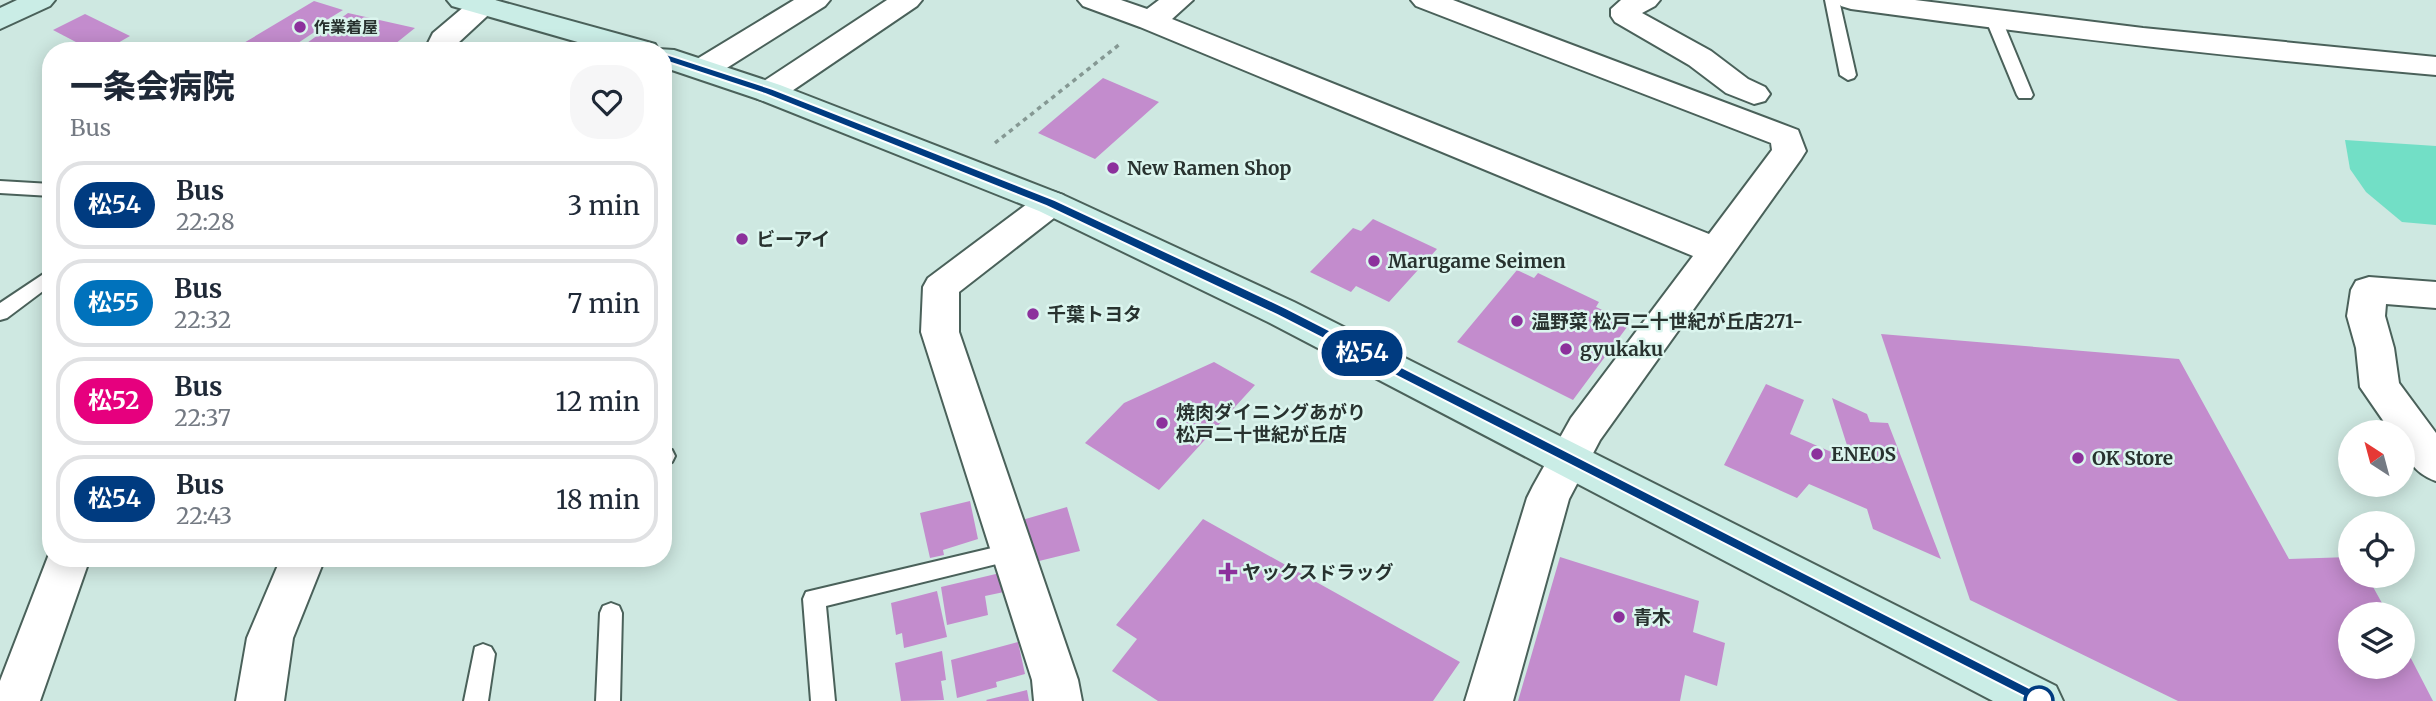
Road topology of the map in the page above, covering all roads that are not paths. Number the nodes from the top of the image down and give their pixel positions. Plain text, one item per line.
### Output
1 (40, 0) edge
2 (815, 0) edge
3 (906, 0) edge
4 (1093, 0) edge
5 (1178, 0) edge
6 (1645, 0) edge
7 (1832, 0) edge
8 (1852, 0) edge
9 (473, 3) edge
10 (1446, 3) edge
11 (0, 20) edge
12 (1994, 20) junction
13 (1151, 21) junction
14 (443, 42) edge
15 (613, 42) edge
16 (672, 60) edge
17 (2436, 66) edge
18 (703, 69) junction
19 (1848, 75) dead end
20 (769, 92) junction
21 (1754, 94) dead end
22 (2025, 95) dead end
23 (0, 187) edge
24 (42, 189) edge
25 (1051, 203) junction
26 (1716, 251) junction
27 (42, 282) edge
28 (2436, 295) edge
29 (0, 313) edge
30 (1570, 459) junction
31 (2436, 464) edge
32 (1013, 552) junction
33 (65, 567) edge
34 (299, 567) edge
35 (611, 613) dead end
36 (483, 654) dead end
37 (16, 701) edge
38 (260, 701) edge
39 (476, 701) edge
40 (607, 701) edge
41 (823, 701) edge
42 (1058, 701) edge
43 (1489, 701) edge
44 (2039, 701) edge

1 - 11 main road
2 - 18 street
3 - 20 street
4 - 13 street
5 - 13 street
6 - 21 street
7 - 19 lane
8 - 12 street
9 - 14 street
9 - 15 main road
10 - 26 street
12 - 17 street
12 - 22 lane
13 - 26 street
16 - 18 main road
18 - 20 main road
20 - 25 main road
23 - 24 lane
25 - 30 main road
25 - 32 street
26 - 30 street
27 - 29 lane
28 - 31 street
30 - 43 street
30 - 44 main road
32 - 41 lane
32 - 42 street
33 - 37 street
34 - 38 street
35 - 40 lane
36 - 39 lane

